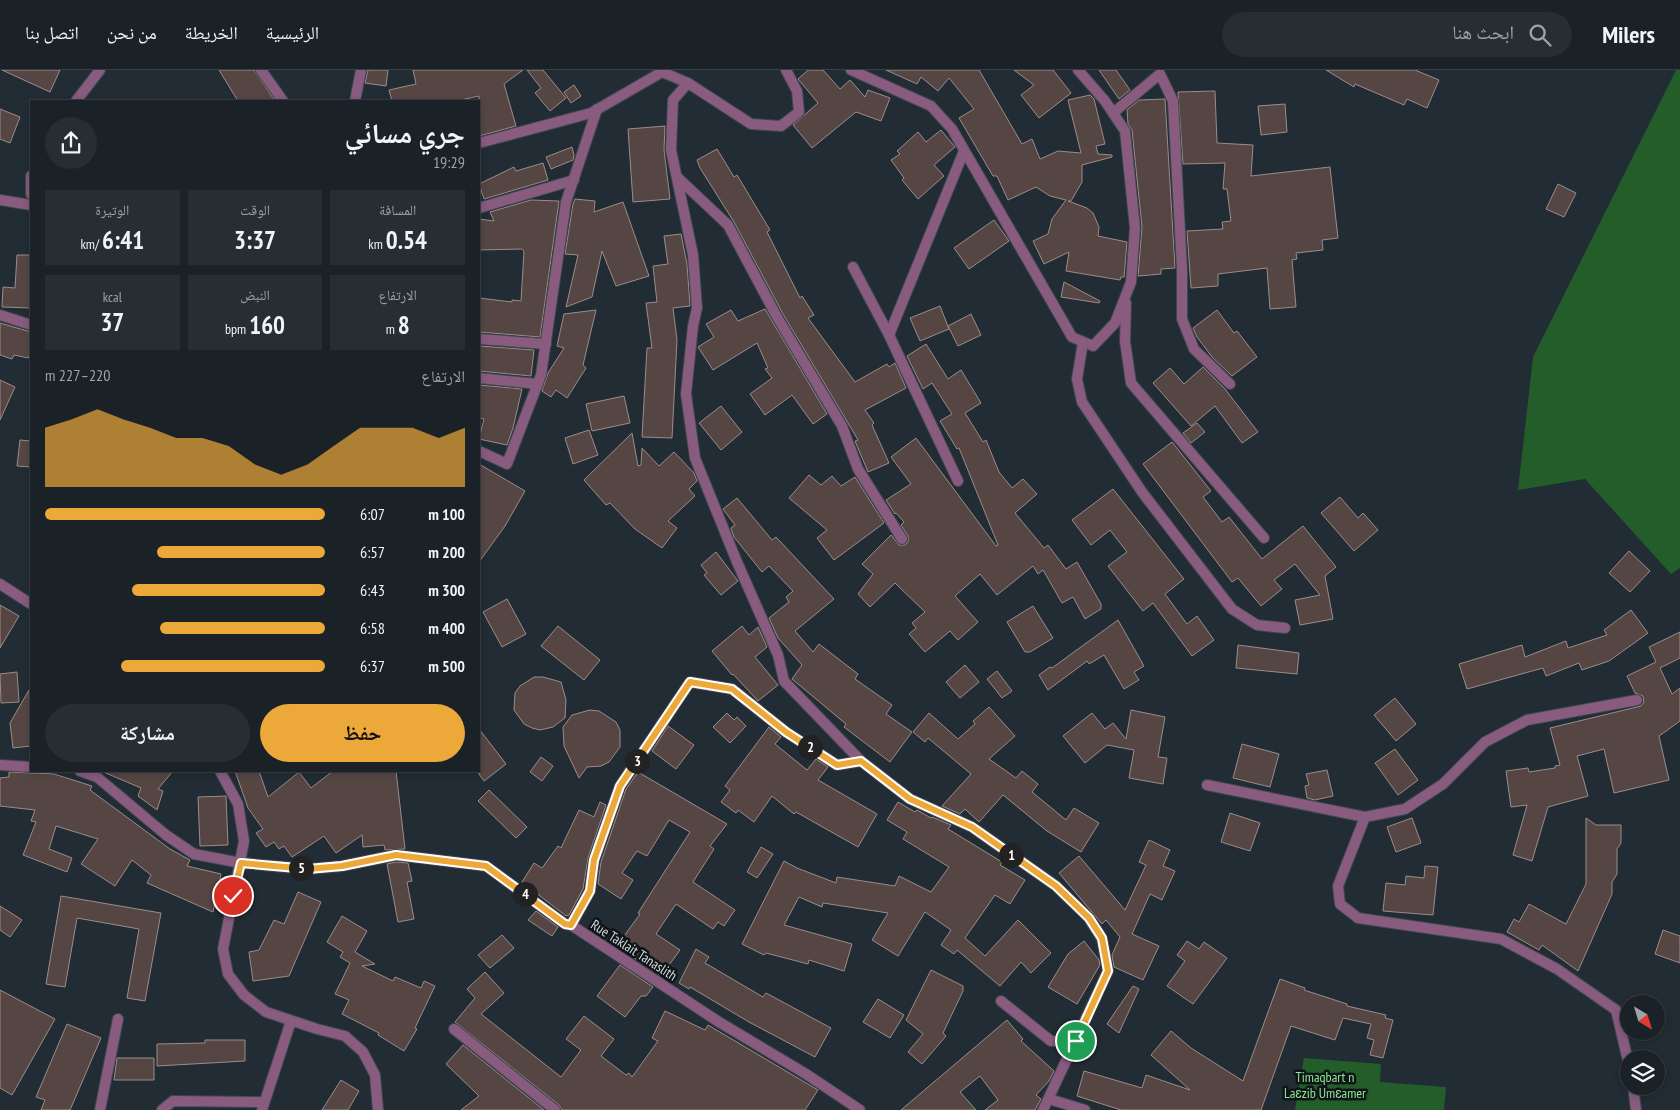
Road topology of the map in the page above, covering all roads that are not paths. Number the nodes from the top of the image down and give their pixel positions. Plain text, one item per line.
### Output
1 (100, 70) edge
2 (261, 70) edge
3 (361, 70) edge
4 (786, 70) edge
5 (851, 70) edge
6 (1078, 70) edge
7 (688, 83) junction
8 (77, 100) edge
9 (282, 100) edge
10 (355, 100) edge
11 (597, 109) junction
12 (1112, 113) junction
13 (480, 142) edge
14 (964, 151) junction
15 (677, 177) junction
16 (574, 180) junction
17 (0, 200) edge
18 (30, 205) edge
19 (480, 208) edge
20 (853, 267) dead end
21 (1126, 297) junction
22 (0, 315) edge
23 (30, 325) edge
24 (889, 335) junction
25 (480, 339) edge
26 (1083, 342) junction
27 (546, 344) junction
28 (480, 378) edge
29 (538, 384) junction
30 (1230, 384) dead end
31 (480, 451) edge
32 (958, 481) dead end
33 (1264, 538) dead end
34 (902, 539) dead end
35 (0, 584) edge
36 (30, 603) edge
37 (1285, 628) dead end
38 (1637, 700) dead end
39 (861, 761) junction
40 (0, 765) edge
41 (30, 767) edge
42 (82, 772) edge
43 (219, 773) edge
44 (1207, 785) dead end
45 (1366, 818) junction
46 (241, 863) junction
47 (571, 925) junction
48 (1000, 1002) dead end
49 (118, 1019) dead end
50 (292, 1021) junction
51 (454, 1029) dead end
52 (1076, 1041) junction
53 (1625, 1050) edge
54 (1634, 1095) edge
55 (1049, 1100) junction
56 (263, 1106) edge
57 (100, 1110) edge
58 (162, 1110) edge
59 (378, 1110) edge
60 (555, 1110) edge
61 (860, 1110) edge
62 (1043, 1110) edge
63 (1084, 1110) edge
64 (1636, 1110) edge

1 - 8 street
2 - 9 street
3 - 10 street
4 - 7 street
5 - 14 street
6 - 12 street
7 - 11 street
7 - 15 street
11 - 13 street
11 - 16 street
12 - 21 street
12 - 30 street
14 - 24 street
14 - 26 street
15 - 34 street
15 - 39 street
16 - 19 street
16 - 27 street
17 - 18 street
20 - 24 street
21 - 26 street
21 - 33 street
22 - 23 street
24 - 32 street
25 - 27 street
26 - 37 street
27 - 29 street
28 - 29 street
29 - 31 street
35 - 36 street
38 - 45 street
39 - 47 street
39 - 52 street
40 - 41 street
42 - 46 street, Rue Taklait Tanaslith
43 - 46 street
44 - 45 street
45 - 53 street
46 - 47 street, Rue Taklait Tanaslith
46 - 50 street
47 - 61 street, Rue Taklait Tanaslith
48 - 52 street
49 - 57 street
50 - 56 street
50 - 59 street
51 - 60 street
52 - 55 street
54 - 64 street
55 - 62 street
55 - 63 street
56 - 58 street

